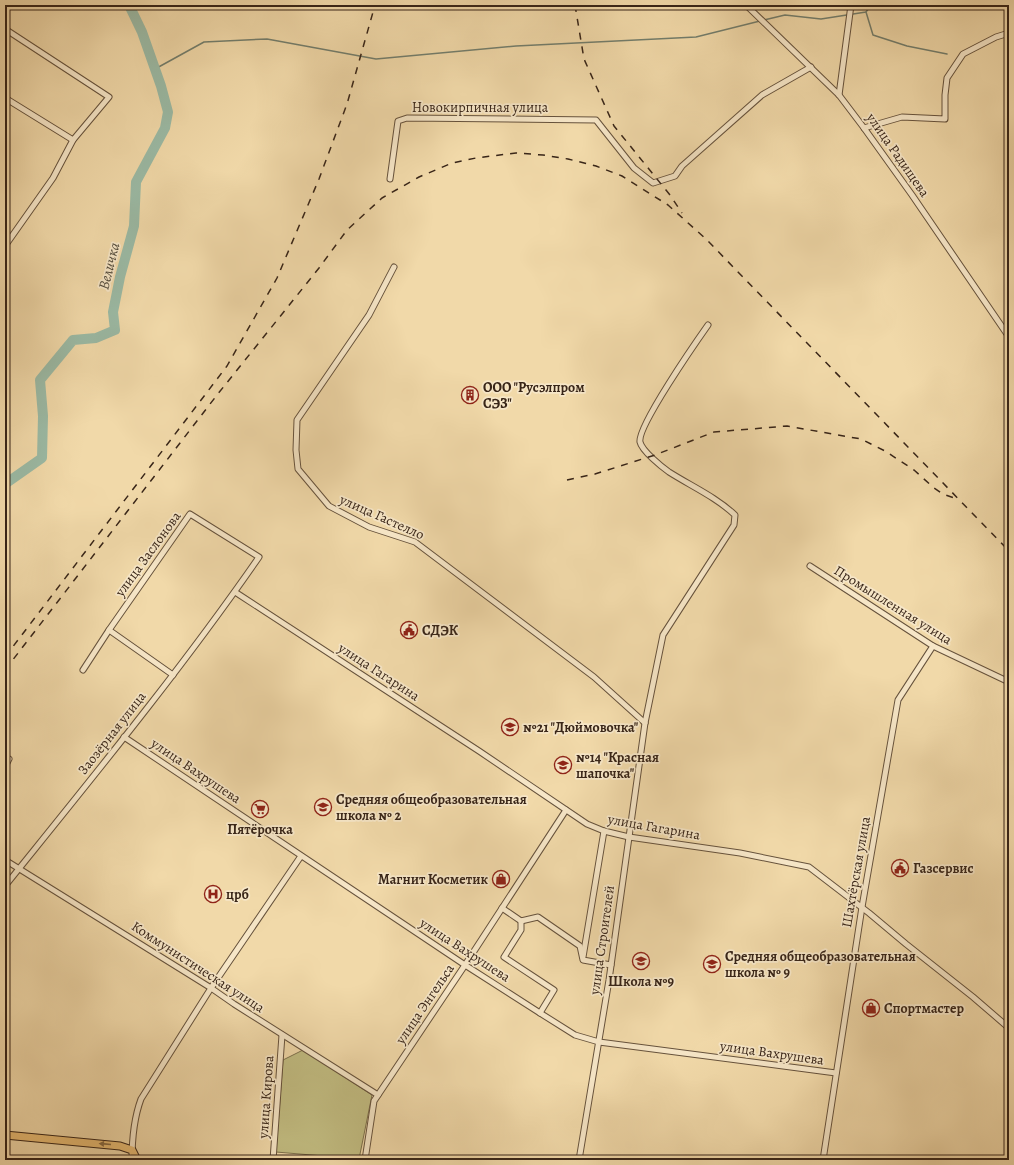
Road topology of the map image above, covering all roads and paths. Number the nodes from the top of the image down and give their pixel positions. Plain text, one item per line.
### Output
1 (746, 5) edge
2 (851, 5) edge
3 (5, 29) edge
4 (1009, 33) edge
5 (811, 67) junction
6 (839, 95) junction
7 (5, 98) edge
8 (864, 128) junction
9 (73, 140) junction
10 (390, 179) dead end
11 (5, 246) edge
12 (394, 267) dead end
13 (708, 325) dead end
14 (1009, 337) edge
15 (810, 566) dead end
16 (235, 592) junction
17 (109, 630) junction
18 (933, 646) junction
19 (83, 670) dead end
20 (173, 675) junction
21 (1009, 682) edge
22 (645, 723) junction
23 (124, 737) junction
24 (10, 759) dead end
25 (5, 767) edge
26 (566, 810) junction
27 (604, 831) junction
28 (629, 837) junction
29 (301, 856) junction
30 (5, 860) edge
31 (20, 868) junction
32 (5, 886) edge
33 (862, 907) junction
34 (502, 908) junction
35 (521, 921) junction
36 (583, 960) junction
37 (465, 965) junction
38 (611, 965) junction
39 (211, 988) junction
40 (540, 1013) junction
41 (1009, 1028) edge
42 (282, 1035) junction
43 (598, 1042) junction
44 (836, 1073) junction
45 (378, 1095) junction
46 (5, 1135) edge
47 (132, 1150) junction
48 (132, 1160) edge
49 (137, 1160) edge
50 (273, 1160) edge
51 (365, 1160) edge
52 (579, 1160) edge
53 (822, 1160) edge

1 - 5 street, улица Радищева
2 - 6 street
3 - 9 street
4 - 8 street
5 - 6 street, улица Радищева
5 - 10 street, Новокирпичная улица
6 - 8 street, улица Радищева
7 - 9 street
8 - 14 street, улица Радищева
9 - 11 street
12 - 22 street, улица Гастелло
13 - 22 street, улица Строителей
15 - 18 street, Промышленная улица
16 - 17 street, улица Заслонова
16 - 20 street, Заозёрная улица
16 - 26 street, улица Гагарина
17 - 19 street, улица Заслонова
17 - 20 street
18 - 21 street, Промышленная улица
18 - 33 street, Шахтёрская улица
20 - 23 street, Заозёрная улица
22 - 28 street, улица Строителей
23 - 29 street, улица Вахрушева
23 - 31 street, Заозёрная улица
24 - 25 street
26 - 27 street, улица Гагарина
26 - 34 street, улица Энгельса
27 - 28 street, улица Гагарина
27 - 36 street
28 - 33 street, улица Гагарина
28 - 38 street, улица Строителей
29 - 37 street, улица Вахрушева
29 - 39 street
30 - 31 street, Коммунистическая улица
31 - 32 street, Заозёрная улица
31 - 39 street, Коммунистическая улица
33 - 41 street, улица Гагарина
33 - 44 street, Шахтёрская улица
34 - 35 street
34 - 37 street, улица Энгельса
35 - 36 street
35 - 40 street
36 - 38 street
37 - 40 street, улица Вахрушева
37 - 45 street, улица Энгельса
38 - 43 street, улица Строителей
39 - 42 street, Коммунистическая улица
39 - 47 street
40 - 43 street, улица Вахрушева
42 - 45 street, Коммунистическая улица
42 - 50 street, улица Кирова
43 - 44 street, улица Вахрушева
43 - 52 street, улица Строителей
44 - 53 street, Шахтёрская улица
45 - 51 street, улица Энгельса
47 -> 46 main road
47 - 48 street
47 - 49 main road

